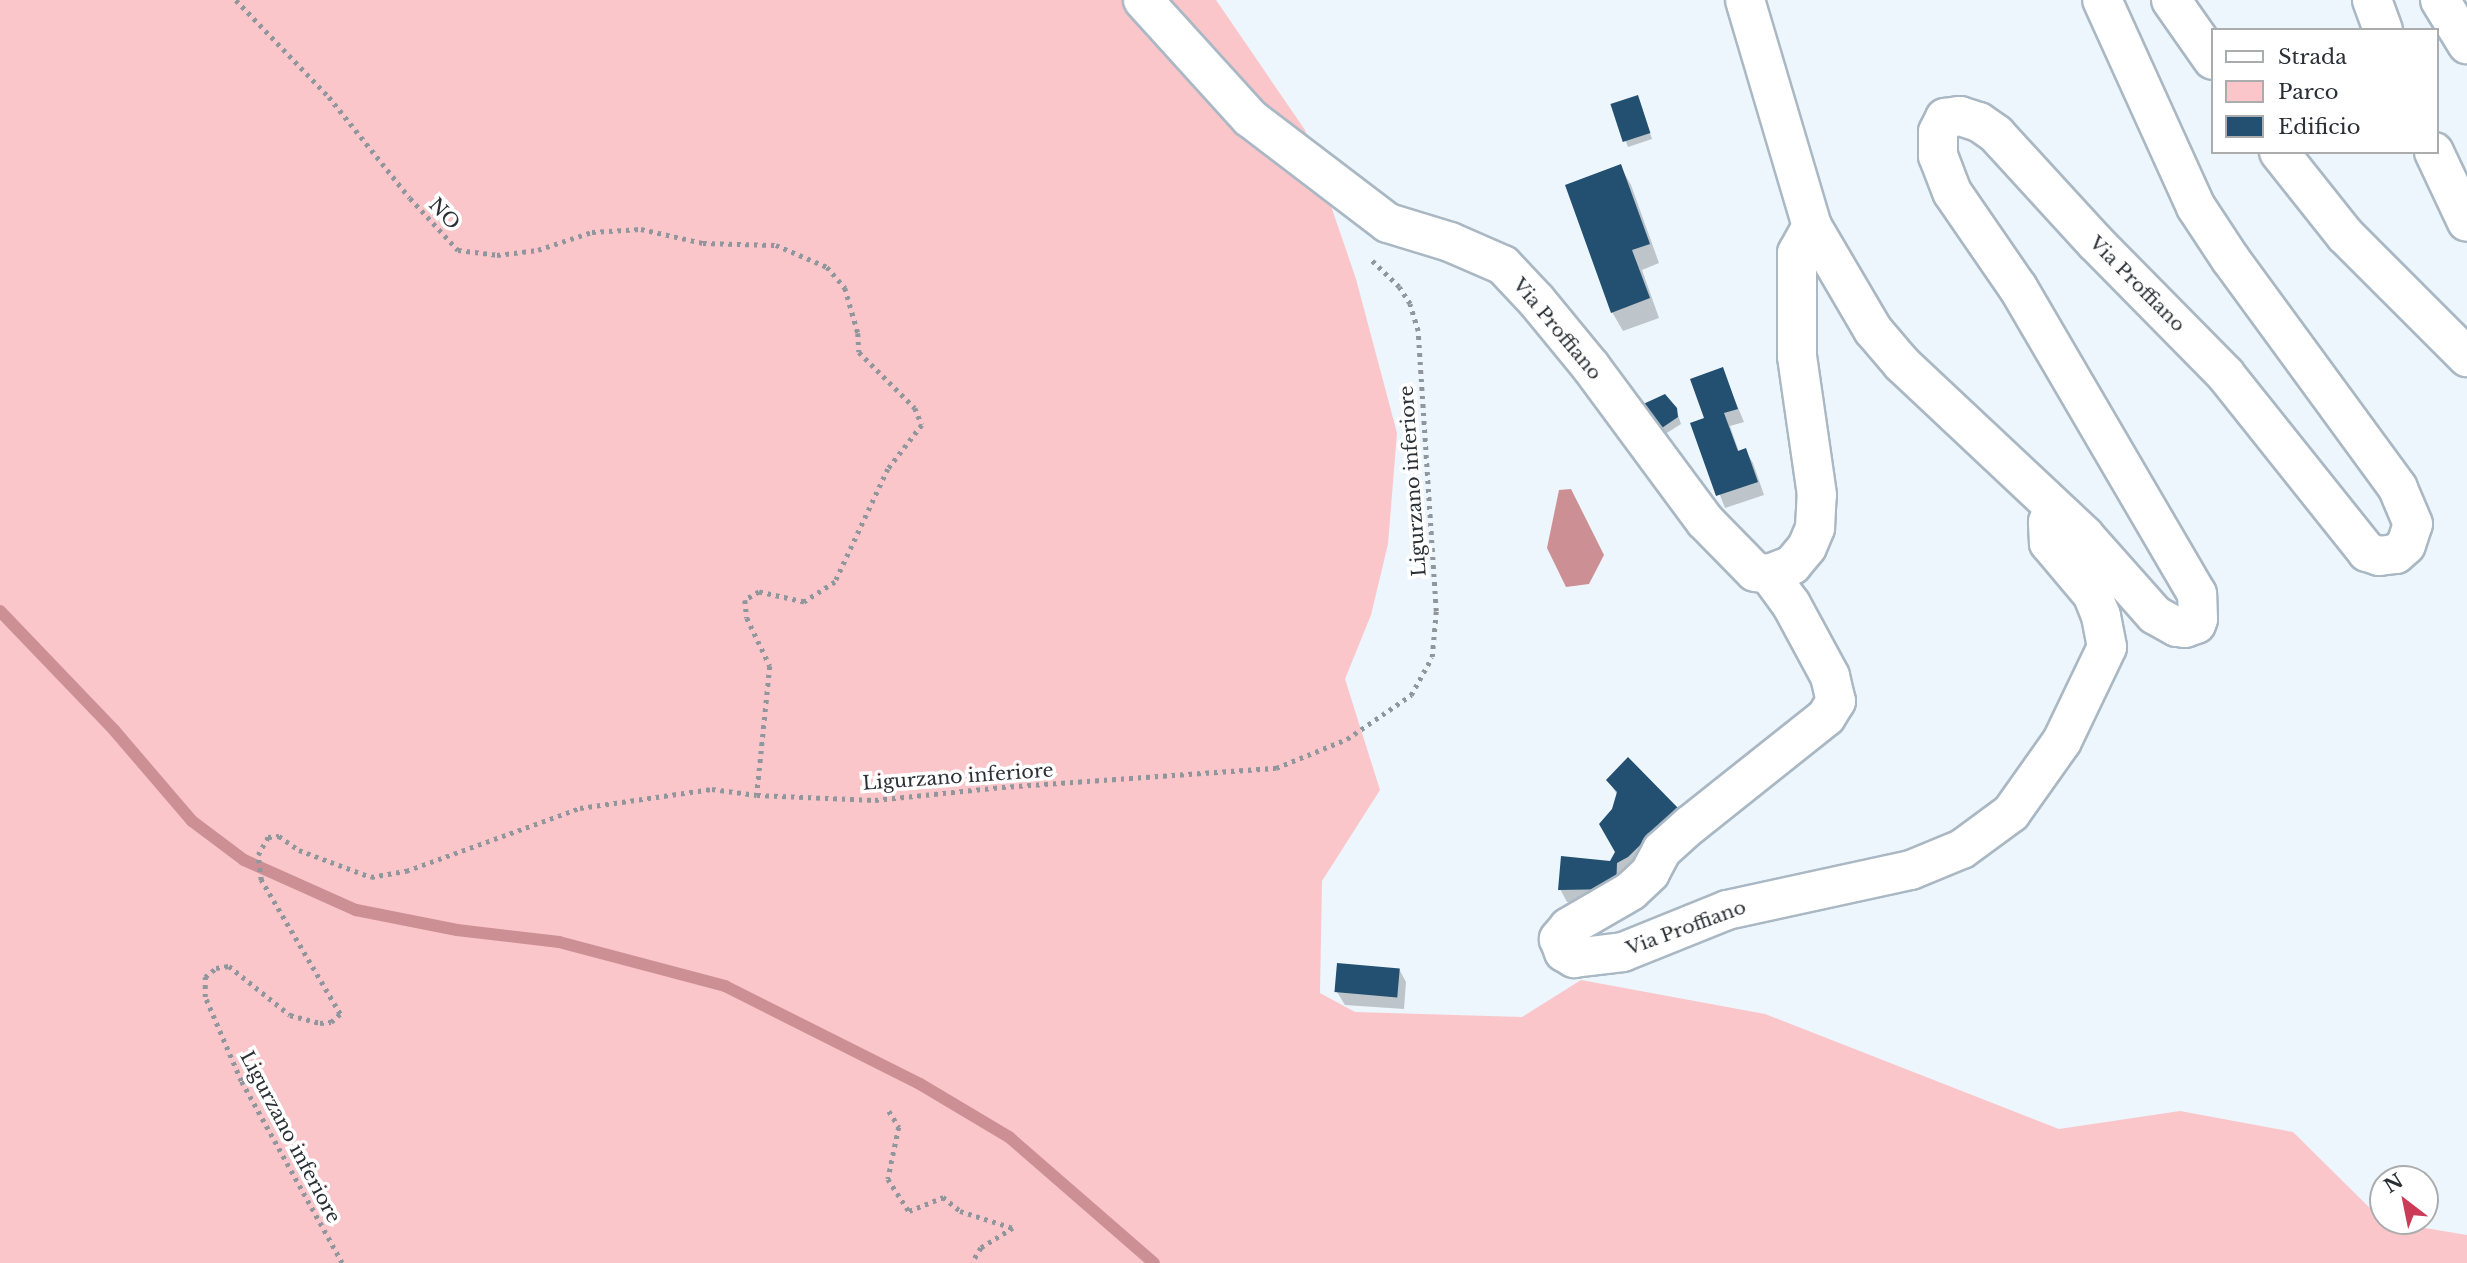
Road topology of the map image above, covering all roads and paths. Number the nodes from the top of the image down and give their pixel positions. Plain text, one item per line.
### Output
1 (236, 0) edge
2 (1143, 0) edge
3 (1745, 0) edge
4 (2102, 0) edge
5 (2171, 0) edge
6 (2372, 0) edge
7 (2440, 0) edge
8 (2383, 28) edge
9 (2467, 44) edge
10 (2212, 59) edge
11 (2281, 154) edge
12 (2435, 154) edge
13 (2467, 222) edge
14 (1388, 223) junction
15 (1812, 226) junction
16 (2467, 357) edge
17 (2054, 508) junction
18 (1769, 574) junction
19 (757, 795) junction
20 (889, 1111) dead end
21 (342, 1263) edge
22 (972, 1263) edge

1 - 19 path, NO
2 - 14 street, Via Proffiano
3 - 15 street, Via Proffiano
4 - 17 street, Via Proffiano
5 - 10 street
6 - 8 street
7 - 9 street
11 - 16 street
12 - 13 street
14 - 18 street, Via Proffiano
14 - 19 path, Ligurzano inferiore
15 - 17 street, Via Proffiano
15 - 18 street
17 - 18 street, Via Proffiano
19 - 21 path, Ligurzano inferiore
20 - 22 path

